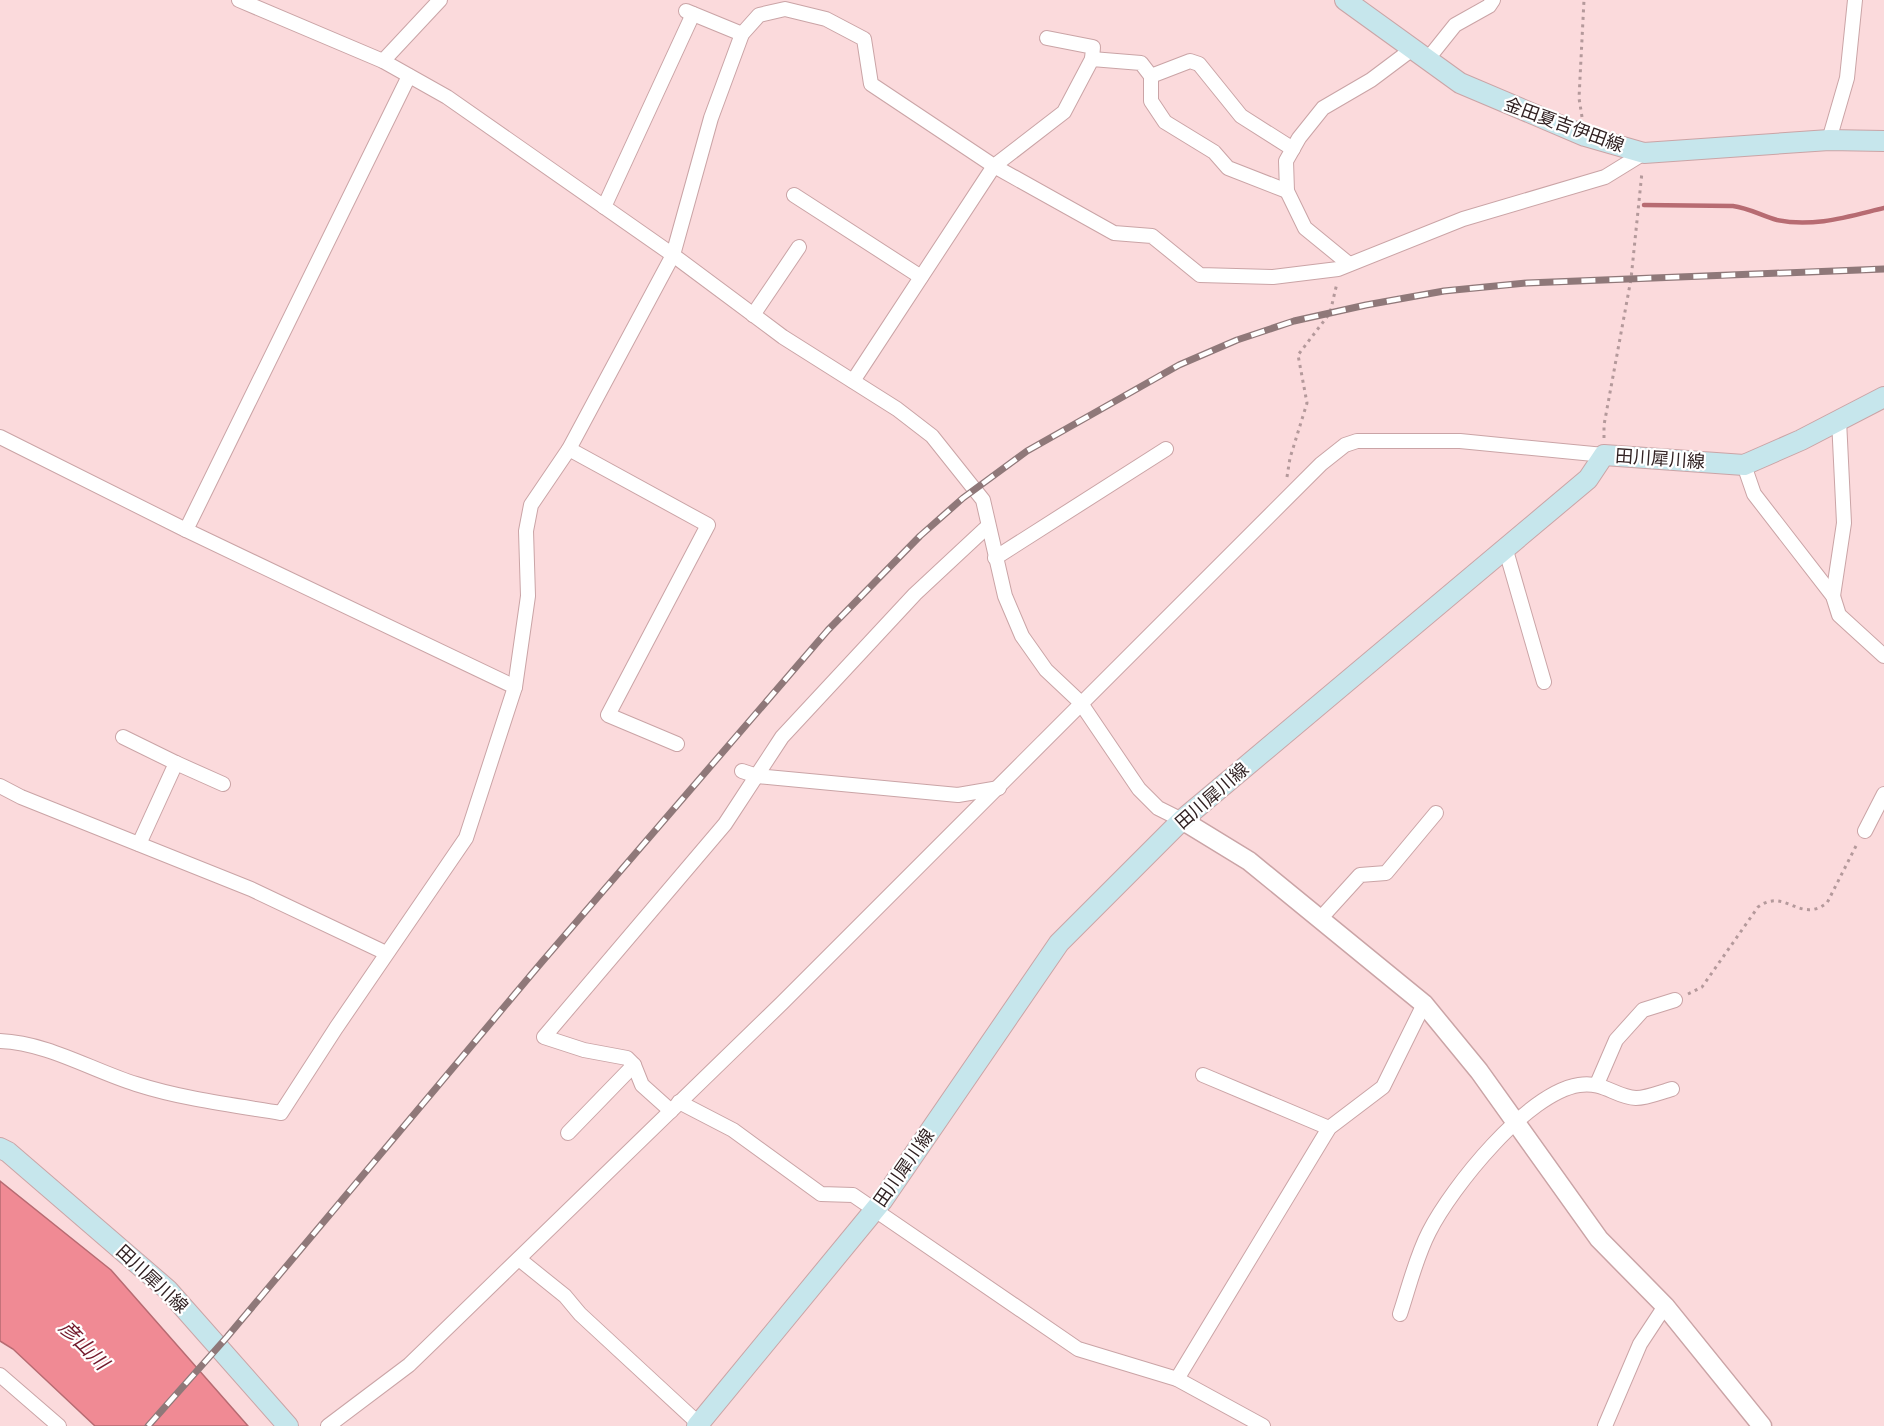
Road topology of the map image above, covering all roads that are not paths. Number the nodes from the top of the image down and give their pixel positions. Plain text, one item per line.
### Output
1 (240, 0) edge
2 (440, 0) edge
3 (1345, 0) edge
4 (1493, 0) edge
5 (1855, 0) edge
6 (742, 34) junction
7 (1047, 38) dead end
8 (1419, 55) junction
9 (1092, 59) junction
10 (383, 61) junction
11 (409, 76) junction
12 (1151, 76) junction
13 (1828, 140) junction
14 (1884, 141) edge
15 (1293, 149) junction
16 (1644, 153) junction
17 (994, 166) junction
18 (1287, 191) junction
19 (794, 195) dead end
20 (604, 207) junction
21 (799, 247) dead end
22 (673, 255) junction
23 (1344, 266) junction
24 (921, 277) junction
25 (753, 315) junction
26 (853, 381) junction
27 (1884, 397) edge
28 (1839, 420) junction
29 (0, 437) edge
30 (569, 449) junction
31 (1166, 449) dead end
32 (1604, 455) junction
33 (1744, 465) junction
34 (988, 526) junction
35 (186, 530) junction
36 (1505, 547) junction
37 (995, 558) junction
38 (1833, 596) junction
39 (1884, 656) edge
40 (1544, 682) dead end
41 (515, 687) junction
42 (1080, 702) junction
43 (123, 737) dead end
44 (676, 744) dead end
45 (176, 763) junction
46 (742, 771) dead end
47 (757, 776) junction
48 (223, 784) dead end
49 (0, 786) edge
50 (999, 788) junction
51 (1884, 794) edge
52 (1436, 813) dead end
53 (1182, 820) junction
54 (1865, 831) road end
55 (139, 844) junction
56 (1320, 919) junction
57 (386, 953) junction
58 (1675, 1000) road end
59 (1424, 1005) junction
60 (0, 1041) edge
61 (633, 1065) junction
62 (1203, 1075) dead end
63 (1597, 1084) junction
64 (1672, 1089) dead end
65 (675, 1106) junction
66 (1517, 1122) junction
67 (1329, 1128) junction
68 (568, 1133) dead end
69 (0, 1148) edge
70 (874, 1210) junction
71 (519, 1259) junction
72 (1665, 1306) junction
73 (1400, 1314) dead end
74 (0, 1375) edge
75 (1177, 1379) junction
76 (698, 1425) edge
77 (59, 1426) edge
78 (288, 1426) edge
79 (328, 1426) edge
80 (1263, 1426) edge
81 (1605, 1426) edge
82 (1762, 1426) edge

1 - 10 street
2 - 10 street
3 - 8 main road, 金田夏吉伊田線
4 - 8 street
5 - 13 street
6 - 17 street
6 - 20 street
6 - 22 street
7 - 9 street
8 - 15 street
8 - 16 main road, 金田夏吉伊田線
9 - 12 street
9 - 17 street
10 - 11 street
11 - 20 street
11 - 35 street
12 - 15 street
12 - 18 street
13 - 14 main road, 金田夏吉伊田線
13 - 16 main road, 金田夏吉伊田線
15 - 18 street
16 - 23 street
17 - 23 street
17 - 24 street
18 - 23 street
19 - 24 street
20 - 22 street
21 - 25 street
22 - 25 street
22 - 30 street
24 - 26 street
25 - 26 street
26 - 34 street
27 - 28 main road, 田川犀川線
28 - 33 main road, 田川犀川線
28 - 38 street
29 - 35 street
30 - 41 street
30 - 44 street
31 - 37 street
32 - 33 main road, 田川犀川線
32 - 36 main road, 田川犀川線
32 - 42 street
33 - 38 street
34 - 37 street
34 - 47 street
35 - 41 street
36 - 40 street
36 - 53 main road, 田川犀川線
37 - 42 street
38 - 39 street
41 - 57 street
42 - 50 street
42 - 53 street
43 - 45 street
45 - 48 street
45 - 55 street
46 - 47 street
47 - 50 street
47 - 61 street
49 - 55 street
50 - 65 street
51 - 54 street
52 - 56 street
53 - 56 street
53 - 70 main road, 田川犀川線
55 - 57 street
56 - 59 street
57 - 60 street
58 - 63 street
59 - 66 street
59 - 67 street
61 - 65 street
61 - 68 street
62 - 67 street
63 - 64 street
63 - 66 street
65 - 70 street
65 - 71 street
66 - 72 street
66 - 73 street
67 - 75 street
69 - 78 main road, 田川犀川線
70 - 75 street
70 - 76 main road, 田川犀川線
71 - 76 street
71 - 79 street
72 - 81 street
72 - 82 street
74 - 77 street
75 - 80 street

